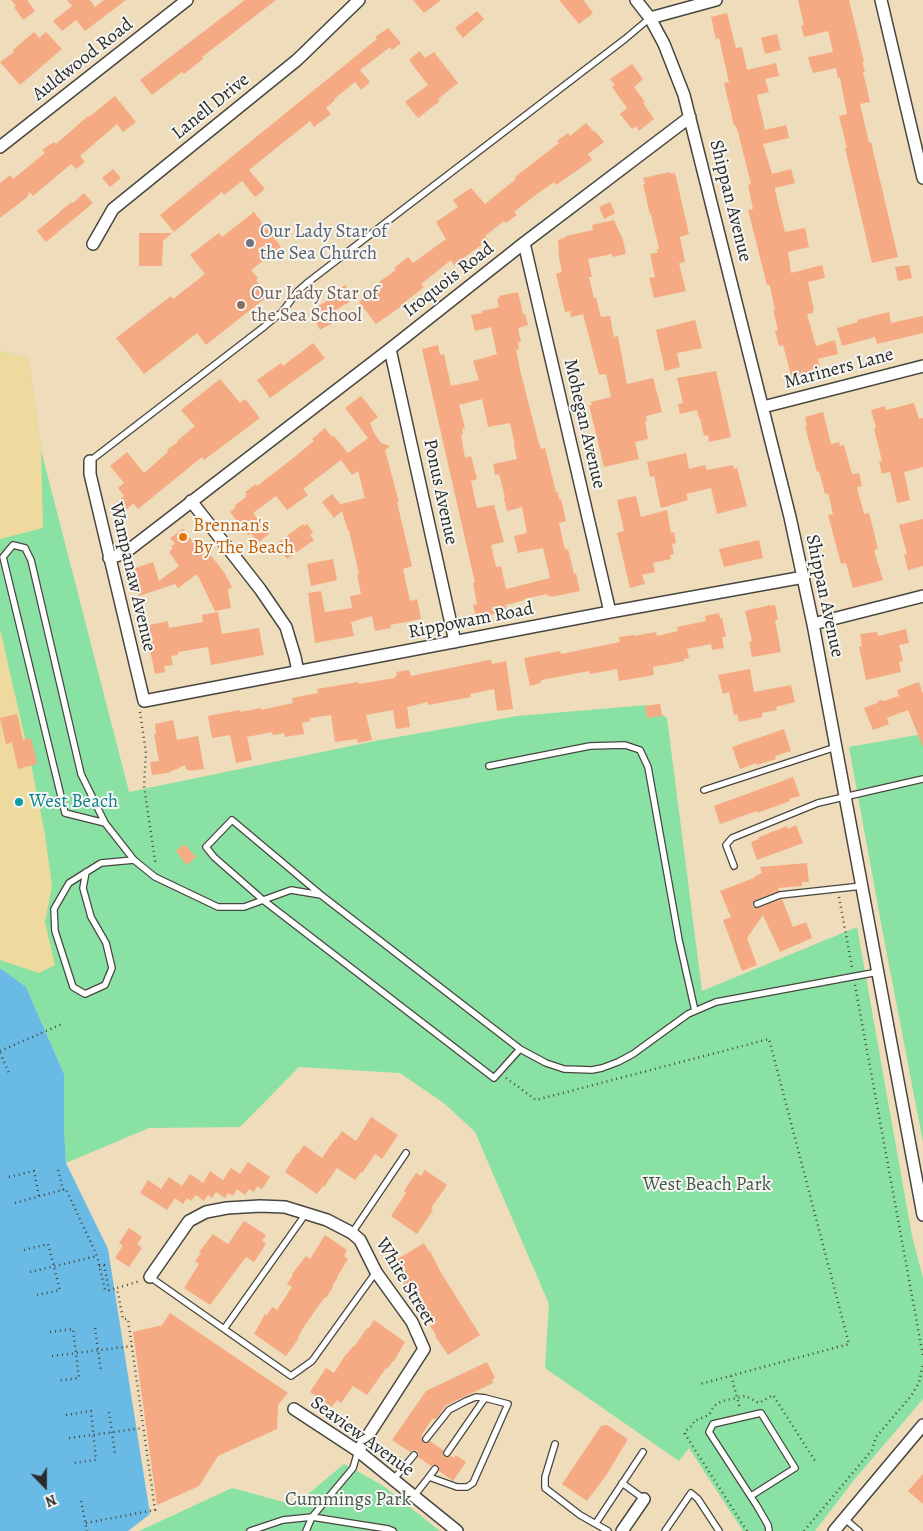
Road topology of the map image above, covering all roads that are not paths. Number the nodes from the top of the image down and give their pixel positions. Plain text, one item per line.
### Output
1 (187, 0) edge
2 (359, 0) edge
3 (636, 0) edge
4 (716, 0) edge
5 (881, 0) edge
6 (650, 18) junction
7 (690, 117) junction
8 (0, 147) edge
9 (923, 178) edge
10 (524, 243) junction
11 (93, 244) dead end
12 (390, 349) junction
13 (923, 366) edge
14 (763, 407) junction
15 (90, 461) joint
16 (191, 501) junction
17 (109, 558) junction
18 (804, 577) junction
19 (923, 596) edge
20 (610, 612) junction
21 (813, 624) junction
22 (455, 642) junction
23 (298, 672) junction
24 (144, 701) joint
25 (836, 747) junction
26 (489, 766) dead end
27 (923, 779) edge
28 (704, 790) dead end
29 (845, 796) junction
30 (105, 823) junction
31 (134, 860) junction
32 (734, 866) dead end
33 (86, 872) junction
34 (862, 886) junction
35 (321, 894) junction
36 (263, 900) junction
37 (757, 904) dead end
38 (878, 972) junction
39 (696, 1011) junction
40 (520, 1049) junction
41 (406, 1153) dead end
42 (307, 1212) junction
43 (923, 1214) edge
44 (352, 1233) junction
45 (376, 1272) junction
46 (150, 1277) joint
47 (224, 1329) junction
48 (484, 1398) junction
49 (294, 1409) dead end
50 (923, 1425) edge
51 (426, 1439) dead end
52 (555, 1444) dead end
53 (358, 1451) junction
54 (643, 1452) dead end
55 (447, 1453) dead end
56 (414, 1454) dead end
57 (435, 1468) dead end
58 (429, 1476) junction
59 (393, 1480) junction
60 (622, 1483) junction
61 (414, 1496) junction
62 (751, 1496) junction
63 (644, 1499) joint
64 (312, 1517) junction
65 (845, 1518) junction
66 (596, 1523) junction
67 (625, 1530) edge
68 (250, 1531) edge
69 (306, 1531) edge
70 (393, 1531) edge
71 (457, 1531) edge
72 (608, 1531) edge
73 (665, 1531) edge
74 (718, 1531) edge
75 (769, 1531) edge
76 (834, 1531) edge
77 (859, 1531) edge

1 - 8 street, Auldwood Road
2 - 11 street, Lanell Drive
3 - 6 street, Shippan Avenue
4 - 6 street
5 - 9 street
6 - 7 street, Shippan Avenue
6 - 15 lane
7 - 10 street, Iroquois Road
7 - 14 street, Shippan Avenue
10 - 12 street, Iroquois Road
10 - 20 street, Mohegan Avenue
12 - 16 street, Iroquois Road
12 - 22 street, Ponus Avenue
13 - 14 street, Mariners Lane
14 - 18 street, Shippan Avenue
15 - 17 street, Wampanaw Avenue
16 - 17 street, Iroquois Road
16 - 23 street
17 - 24 street, Wampanaw Avenue
18 - 20 street, Rippowam Road
18 - 21 street, Shippan Avenue
19 - 21 street
20 - 22 street, Rippowam Road
21 - 25 street, Shippan Avenue
22 - 23 street, Rippowam Road
23 - 24 street, Rippowam Road
25 - 28 lane
25 - 29 street, Shippan Avenue
26 - 39 lane
27 - 29 lane
29 - 32 lane
29 - 34 street, Shippan Avenue
30 - 30 lane
30 - 31 lane
31 - 33 lane
31 - 36 lane
33 - 33 lane
34 - 37 lane
34 - 38 street, Shippan Avenue
35 - 36 lane
35 - 36 lane
35 - 40 lane
36 - 40 lane
38 - 39 lane
38 - 43 street, Shippan Avenue
39 - 40 lane
41 - 44 lane
42 - 44 street, White Street
42 - 46 street, White Street
42 - 47 lane
44 - 45 street, White Street
45 - 47 lane
45 - 53 street, White Street
46 - 47 lane
48 - 51 lane
48 - 55 lane
48 - 58 lane
49 - 53 street, Seaview Avenue
50 - 65 street
52 - 66 lane
53 - 59 street, Seaview Avenue
53 - 64 lane
54 - 60 lane
56 - 59 lane
57 - 58 lane
58 - 61 lane
59 - 61 street, Seaview Avenue
60 - 63 lane
60 - 66 lane
61 - 71 street, Seaview Avenue
62 - 62 lane
62 - 75 lane
63 - 67 street
64 - 68 lane
64 - 69 lane
64 - 70 lane
65 - 76 street
65 - 77 lane
66 - 72 lane
73 - 74 lane

